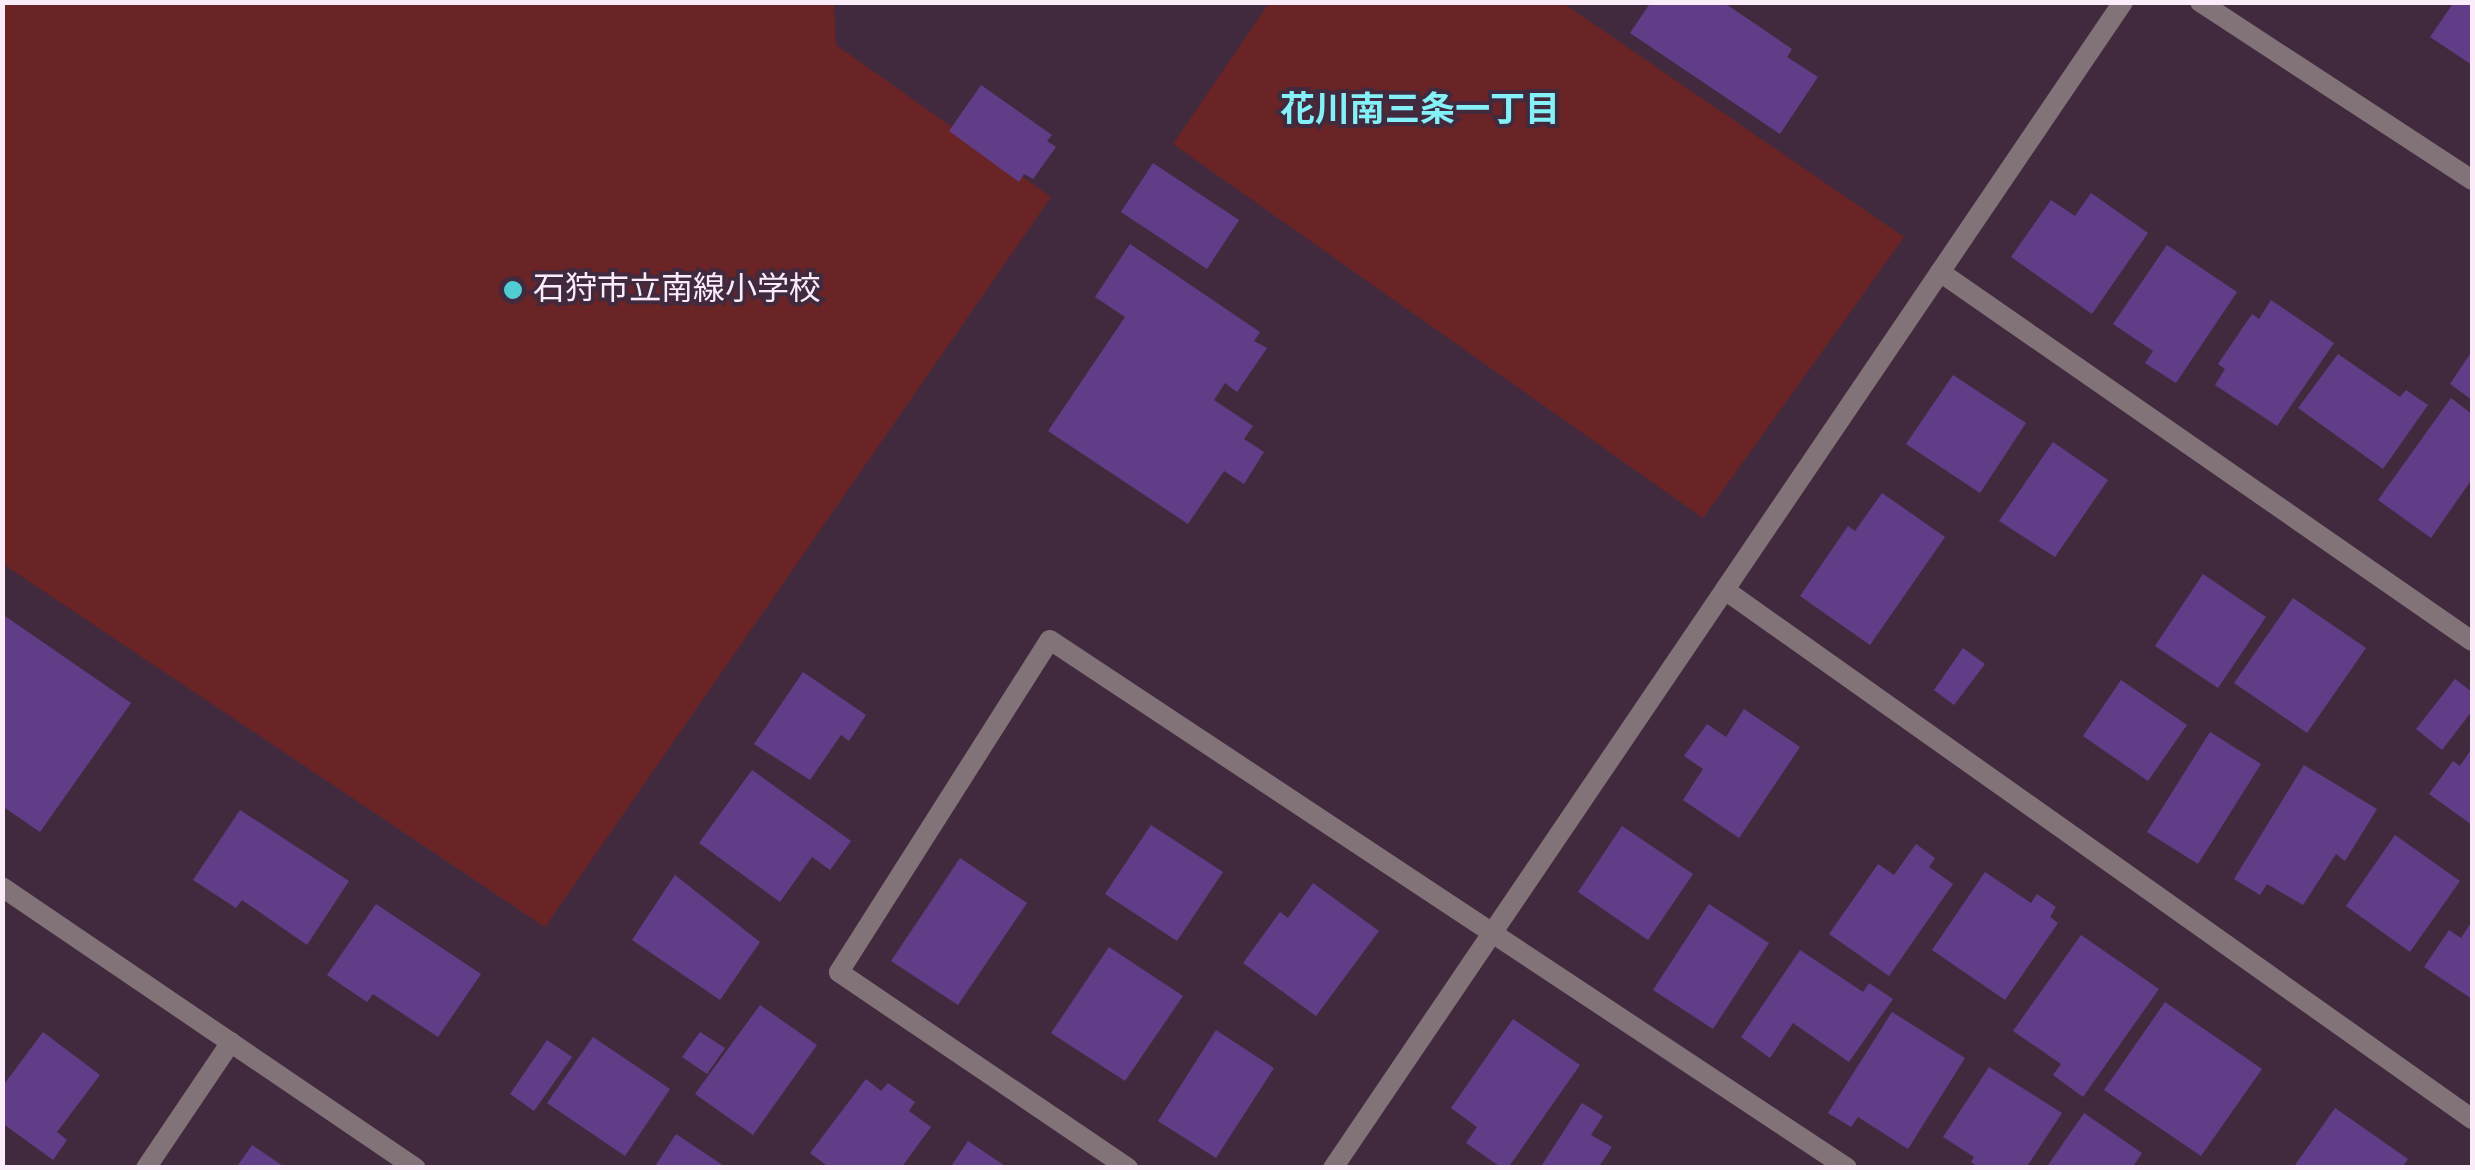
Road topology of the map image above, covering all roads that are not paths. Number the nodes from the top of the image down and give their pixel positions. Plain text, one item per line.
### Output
1 (2123, 2) edge
2 (2200, 2) edge
3 (2472, 180) edge
4 (1940, 272) junction
5 (1725, 590) junction
6 (2472, 641) edge
7 (2, 887) edge
8 (1492, 932) junction
9 (231, 1042) junction
10 (2472, 1119) edge
11 (146, 1168) edge
12 (416, 1168) edge
13 (1128, 1168) edge
14 (1333, 1168) edge
15 (1847, 1168) edge

1 - 4 street
2 - 3 street
4 - 5 street
4 - 6 street
5 - 8 street
5 - 10 street
7 - 9 street
8 - 13 street
8 - 14 street
8 - 15 street
9 - 11 street
9 - 12 street

